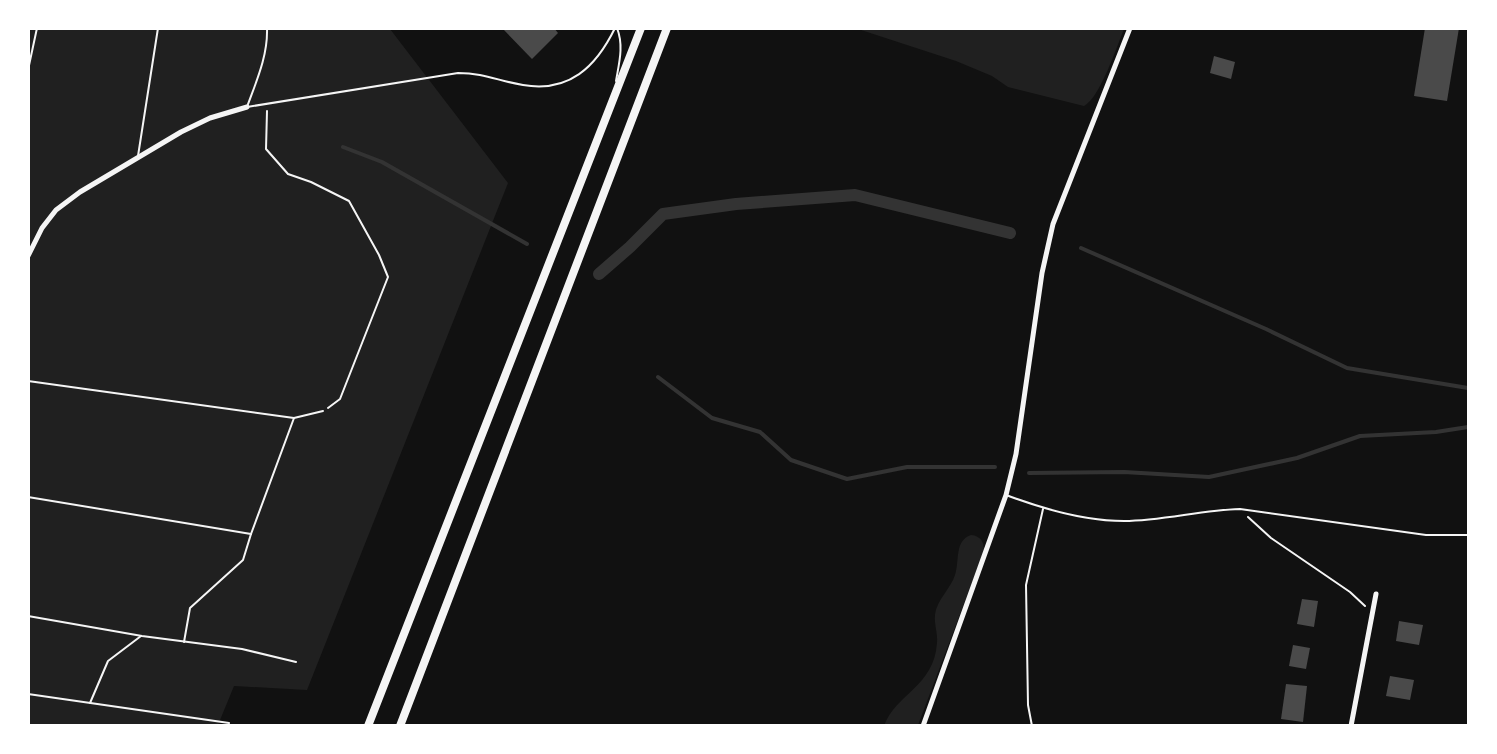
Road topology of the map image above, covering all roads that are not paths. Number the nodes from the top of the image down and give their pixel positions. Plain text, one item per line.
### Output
1 (37, 28) edge
2 (158, 28) edge
3 (267, 28) edge
4 (616, 28) edge
5 (641, 28) edge
6 (667, 28) edge
7 (1131, 28) edge
8 (28, 70) edge
9 (612, 103) junction
10 (247, 107) junction
11 (137, 159) junction
12 (28, 256) edge
13 (28, 381) edge
14 (323, 411) road end
15 (294, 418) junction
16 (1006, 495) junction
17 (28, 497) edge
18 (1043, 509) junction
19 (250, 534) junction
20 (1468, 535) edge
21 (1376, 594) dead end
22 (28, 616) edge
23 (142, 636) junction
24 (184, 642) junction
25 (296, 662) dead end
26 (28, 694) edge
27 (90, 703) junction
28 (229, 723) dead end
29 (402, 723) edge
30 (368, 726) edge
31 (923, 726) edge
32 (1032, 726) edge
33 (1351, 726) edge

1 - 8 lane
2 - 11 lane
3 - 10 lane
4 - 9 lane
4 - 10 lane
5 - 9 highway
6 - 29 highway
7 - 16 street
9 - 30 highway
10 - 11 street
11 - 12 street
13 - 15 lane
14 - 15 lane
15 - 19 lane
16 - 18 lane
16 - 31 street
17 - 19 lane
18 - 20 lane
18 - 32 lane
19 - 24 lane
21 - 33 street
22 - 23 lane
23 - 24 lane
23 - 27 lane
24 - 25 lane
26 - 27 lane
27 - 28 lane

